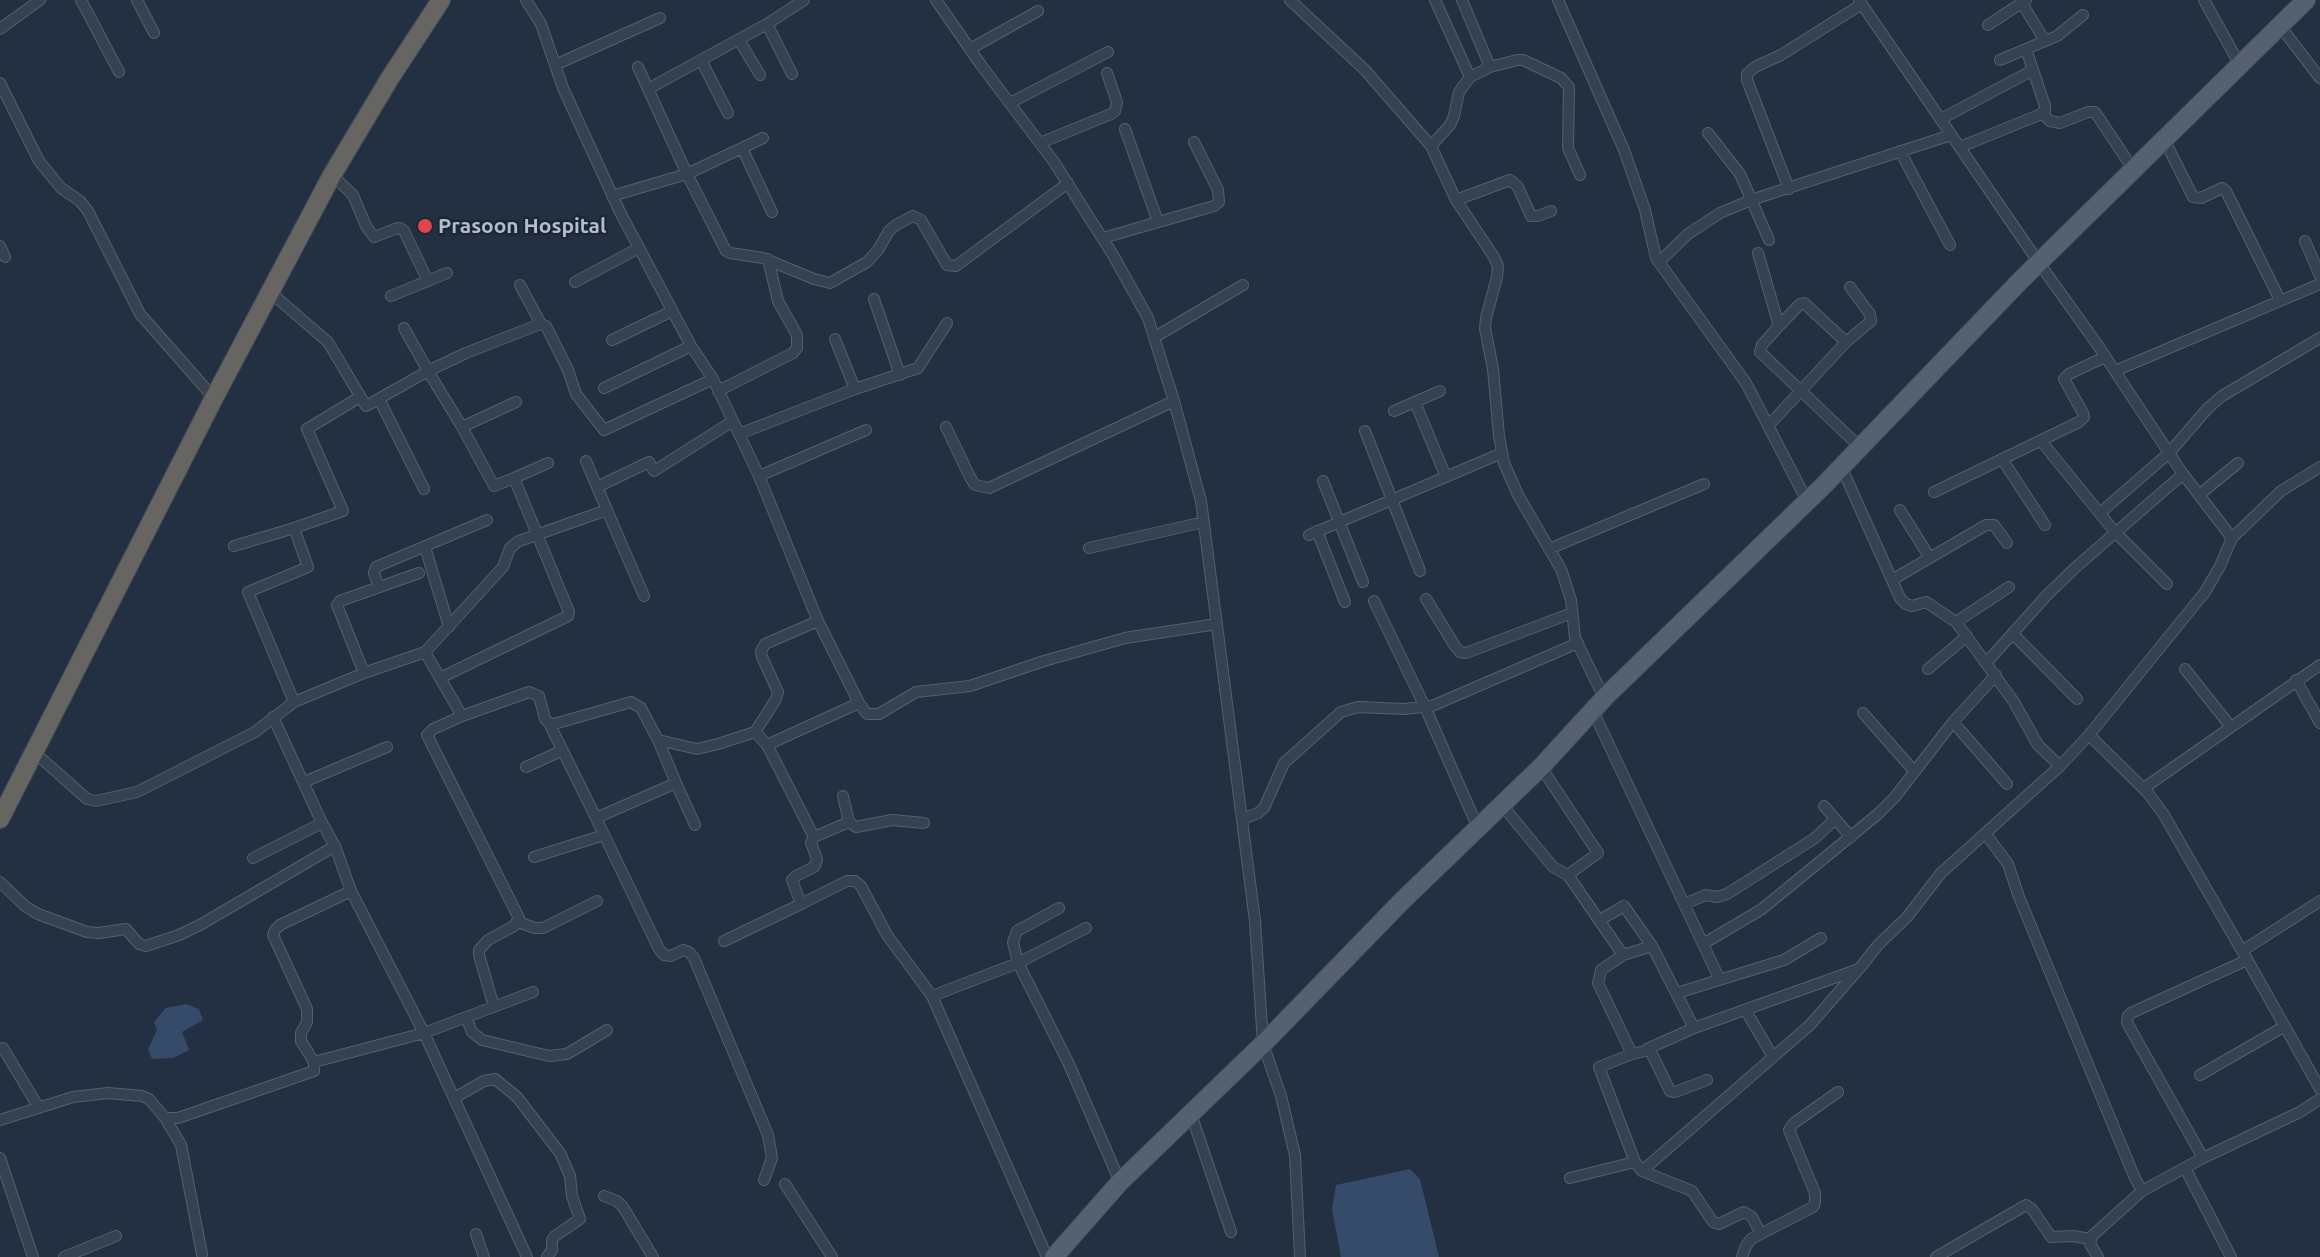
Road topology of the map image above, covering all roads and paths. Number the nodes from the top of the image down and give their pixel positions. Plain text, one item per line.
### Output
1 (40, 0) edge
2 (81, 0) edge
3 (137, 0) edge
4 (441, 0) edge
5 (526, 0) edge
6 (804, 0) edge
7 (936, 0) edge
8 (1290, 0) edge
9 (1435, 0) edge
10 (1462, 0) edge
11 (1558, 0) edge
12 (2204, 0) edge
13 (2023, 1) edge
14 (1861, 2) edge
15 (2297, 3) edge
16 (1038, 11) dead end
17 (2083, 15) dead end
18 (660, 18) dead end
19 (767, 24) junction
20 (1988, 25) dead end
21 (2280, 26) junction
22 (0, 29) edge
23 (154, 33) dead end
24 (739, 40) junction
25 (2045, 41) junction
26 (970, 49) junction
27 (2026, 49) junction
28 (1108, 52) dead end
29 (701, 60) junction
30 (2000, 60) dead end
31 (555, 65) junction
32 (2240, 65) junction
33 (1490, 67) junction
34 (638, 68) dead end
35 (2033, 70) junction
36 (118, 72) dead end
37 (1107, 73) dead end
38 (792, 74) dead end
39 (760, 75) dead end
40 (1470, 77) junction
41 (2320, 78) edge
42 (0, 83) edge
43 (648, 89) junction
44 (1010, 103) junction
45 (728, 113) dead end
46 (2042, 113) junction
47 (1941, 119) junction
48 (1125, 129) dead end
49 (1708, 134) dead end
50 (1951, 135) junction
51 (763, 138) dead end
52 (2163, 139) junction
53 (1194, 142) dead end
54 (1040, 143) junction
55 (1431, 146) junction
56 (1960, 147) junction
57 (741, 148) junction
58 (1900, 152) junction
59 (2133, 169) junction
60 (687, 174) junction
61 (332, 175) junction
62 (1580, 175) dead end
63 (1068, 183) junction
64 (1789, 189) junction
65 (612, 196) junction
66 (1456, 200) junction
67 (1751, 200) junction
68 (1551, 211) dead end
69 (772, 212) dead end
70 (1158, 222) junction
71 (1103, 238) junction
72 (1769, 240) dead end
73 (2304, 241) dead end
74 (1950, 245) dead end
75 (0, 246) edge
76 (639, 248) junction
77 (1758, 253) dead end
78 (5, 257) dead end
79 (768, 259) junction
80 (1659, 262) junction
81 (2039, 263) junction
82 (447, 273) dead end
83 (2320, 276) edge
84 (428, 281) junction
85 (575, 282) dead end
86 (2320, 284) edge
87 (520, 285) dead end
88 (1243, 285) dead end
89 (1850, 287) dead end
90 (270, 292) junction
91 (391, 296) dead end
92 (874, 299) dead end
93 (2280, 300) junction
94 (672, 311) junction
95 (947, 323) dead end
96 (541, 324) junction
97 (1779, 326) junction
98 (404, 328) dead end
99 (1155, 337) junction
100 (2320, 338) edge
101 (835, 339) dead end
102 (612, 340) dead end
103 (1846, 342) junction
104 (691, 346) junction
105 (2105, 357) junction
106 (428, 371) junction
107 (2115, 371) junction
108 (900, 375) junction
109 (713, 379) junction
110 (604, 388) dead end
111 (855, 389) junction
112 (1799, 390) junction
113 (718, 391) junction
114 (1440, 391) dead end
115 (360, 397) junction
116 (214, 398) junction
117 (379, 399) junction
118 (1174, 401) junction
119 (516, 402) dead end
120 (1415, 402) junction
121 (1394, 411) dead end
122 (733, 421) junction
123 (1769, 425) junction
124 (462, 427) junction
125 (946, 427) dead end
126 (866, 430) dead end
127 (1365, 430) dead end
128 (739, 434) junction
129 (2041, 441) junction
130 (1860, 447) junction
131 (1502, 453) junction
132 (2169, 453) junction
133 (2002, 459) junction
134 (585, 460) dead end
135 (549, 463) dead end
136 (2238, 463) dead end
137 (1841, 466) junction
138 (2320, 467) edge
139 (2183, 474) junction
140 (759, 476) junction
141 (1446, 477) junction
142 (514, 478) junction
143 (1323, 481) dead end
144 (1704, 484) dead end
145 (597, 487) junction
146 (424, 489) dead end
147 (1934, 492) dead end
148 (2199, 495) junction
149 (1392, 500) junction
150 (1807, 501) junction
151 (607, 510) junction
152 (1900, 510) dead end
153 (2100, 513) junction
154 (487, 520) dead end
155 (1204, 522) junction
156 (1339, 522) junction
157 (2045, 525) dead end
158 (294, 528) junction
159 (2115, 532) junction
160 (538, 535) junction
161 (2232, 538) junction
162 (2007, 543) dead end
163 (234, 546) dead end
164 (426, 547) junction
165 (1089, 548) dead end
166 (1549, 549) junction
167 (1929, 558) junction
168 (1420, 571) dead end
169 (418, 573) dead end
170 (1892, 580) junction
171 (1363, 582) dead end
172 (2167, 584) dead end
173 (379, 587) junction
174 (2009, 587) dead end
175 (644, 596) dead end
176 (1426, 599) dead end
177 (1374, 601) dead end
178 (1345, 602) dead end
179 (1572, 613) junction
180 (818, 621) junction
181 (1956, 622) junction
182 (1217, 624) junction
183 (449, 627) junction
184 (2013, 634) junction
185 (1967, 636) junction
186 (1578, 643) junction
187 (425, 652) junction
188 (1987, 662) junction
189 (2320, 665) edge
190 (1928, 669) dead end
191 (2186, 669) dead end
192 (364, 673) junction
193 (1996, 675) junction
194 (440, 678) junction
195 (2296, 680) junction
196 (2077, 699) dead end
197 (294, 702) junction
198 (860, 703) junction
199 (1598, 705) junction
200 (1425, 707) junction
201 (1863, 713) dead end
202 (462, 716) junction
203 (273, 717) junction
204 (1953, 722) junction
205 (549, 723) junction
206 (2320, 723) edge
207 (2231, 727) junction
208 (755, 732) junction
209 (2089, 735) junction
210 (658, 740) junction
211 (767, 745) junction
212 (387, 747) dead end
213 (561, 751) junction
214 (34, 752) junction
215 (2060, 766) junction
216 (526, 767) dead end
217 (1541, 767) junction
218 (1914, 771) junction
219 (304, 782) junction
220 (676, 783) junction
221 (2007, 784) dead end
222 (2144, 788) junction
223 (843, 796) dead end
224 (1502, 805) junction
225 (1824, 806) dead end
226 (596, 818) junction
227 (0, 819) edge
228 (1243, 819) junction
229 (1835, 819) junction
230 (849, 822) junction
231 (322, 823) junction
232 (924, 824) dead end
233 (695, 825) dead end
234 (1478, 828) junction
235 (1985, 833) junction
236 (604, 835) junction
237 (814, 837) junction
238 (1851, 837) junction
239 (335, 846) junction
240 (534, 857) dead end
241 (253, 858) dead end
242 (1569, 875) junction
243 (0, 882) edge
244 (351, 891) junction
245 (597, 901) dead end
246 (2320, 902) edge
247 (801, 904) junction
248 (1684, 904) junction
249 (1059, 908) dead end
250 (1600, 920) junction
251 (518, 922) junction
252 (1086, 928) dead end
253 (1821, 938) dead end
254 (724, 941) dead end
255 (1703, 944) junction
256 (1652, 945) junction
257 (1623, 954) junction
258 (2245, 955) junction
259 (1018, 963) junction
260 (1859, 969) junction
261 (1719, 978) junction
262 (532, 992) dead end
263 (1677, 993) junction
264 (932, 996) junction
265 (494, 1007) junction
266 (1746, 1011) junction
267 (466, 1017) junction
268 (2285, 1026) junction
269 (1694, 1028) junction
270 (607, 1030) dead end
271 (424, 1033) junction
272 (1263, 1044) junction
273 (3, 1048) dead end
274 (1647, 1049) junction
275 (1632, 1054) junction
276 (1773, 1057) junction
277 (314, 1062) junction
278 (2200, 1075) dead end
279 (1707, 1080) dead end
280 (2320, 1089) edge
281 (1838, 1092) dead end
282 (454, 1098) junction
283 (2320, 1099) edge
284 (39, 1108) junction
285 (1191, 1114) junction
286 (165, 1118) junction
287 (0, 1120) edge
288 (0, 1158) edge
289 (2203, 1158) junction
290 (1639, 1166) junction
291 (2185, 1168) junction
292 (1570, 1178) dead end
293 (764, 1180) dead end
294 (1120, 1182) junction
295 (785, 1184) dead end
296 (2142, 1191) junction
297 (604, 1196) dead end
298 (1231, 1233) dead end
299 (476, 1234) dead end
300 (1761, 1234) junction
301 (116, 1236) dead end
302 (2090, 1239) junction
303 (202, 1254) dead end
304 (33, 1257) edge
305 (64, 1257) edge
306 (484, 1257) edge
307 (527, 1257) edge
308 (547, 1257) edge
309 (653, 1257) edge
310 (832, 1257) edge
311 (1047, 1257) edge
312 (1054, 1257) edge
313 (1300, 1257) edge
314 (1742, 1257) edge
315 (1936, 1257) edge
316 (2098, 1257) edge
317 (2231, 1257) edge

1 - 22 street
2 - 36 street
3 - 23 street
4 - 61 highway
5 - 31 street
6 - 19 street
7 - 26 street
8 - 55 street
9 - 40 street
10 - 33 street
11 - 80 street
12 - 32 street
13 - 20 street
13 - 25 street
14 - 47 street
14 - 64 street
15 - 21 main road
16 - 26 street
17 - 25 street
18 - 31 street
19 - 24 street
19 - 38 street
21 - 32 main road
21 - 41 street
24 - 29 street
24 - 39 street
25 - 27 street
26 - 44 street
27 - 30 street
27 - 35 street
28 - 44 street
29 - 43 street
29 - 45 street
31 - 65 street
32 - 52 main road
33 - 40 street
33 - 62 street
34 - 43 street
35 - 46 street
35 - 47 street
37 - 54 street
40 - 55 street
42 - 116 street
43 - 60 street
44 - 54 street
46 - 56 street
46 - 59 street
47 - 50 street
48 - 70 street
49 - 67 street
50 - 56 street
50 - 58 street
51 - 57 street
52 - 59 main road
52 - 93 street
53 - 70 street
54 - 63 street
55 - 66 street
56 - 81 street
57 - 60 street
57 - 69 street
58 - 64 street
58 - 74 street
59 - 81 main road
60 - 65 street
60 - 79 street
61 - 84 street
61 - 90 highway
63 - 71 street
63 - 79 street
64 - 67 street
65 - 76 street
66 - 68 street
66 - 131 street
67 - 72 street
67 - 80 street
70 - 71 street
71 - 99 street
73 - 83 street
75 - 78 street
76 - 85 street
76 - 94 street
77 - 97 street
79 - 113 street
80 - 123 street
81 - 105 street
81 - 130 main road
82 - 84 street
84 - 91 street
86 - 93 street
87 - 96 street
88 - 99 street
89 - 103 street
90 - 115 street
90 - 116 highway
92 - 108 street
93 - 107 street
94 - 102 street
94 - 104 street
95 - 108 street
96 - 106 street
96 - 109 street
97 - 103 street
97 - 112 street
98 - 106 street
99 - 118 street
100 - 132 street
101 - 111 street
103 - 112 street
104 - 109 street
104 - 110 street
105 - 107 street
105 - 129 street
106 - 117 street
106 - 124 street
107 - 132 street
108 - 111 street
109 - 113 street
111 - 128 street
112 - 123 street
112 - 130 street
113 - 122 street
114 - 120 street
115 - 117 street
115 - 158 street
116 - 214 highway
117 - 146 street
118 - 125 street
118 - 155 street
119 - 124 street
120 - 121 street
120 - 141 street
122 - 128 street
122 - 145 street
123 - 150 street
124 - 142 street
126 - 140 street
127 - 149 street
128 - 140 street
129 - 133 street
129 - 153 street
130 - 137 main road
131 - 141 street
131 - 166 street
132 - 139 street
132 - 153 street
133 - 147 street
133 - 157 street
134 - 145 street
135 - 142 street
136 - 148 street
137 - 150 main road
137 - 170 street
138 - 161 street
139 - 148 street
139 - 159 street
140 - 180 street
141 - 149 street
142 - 160 street
143 - 156 street
144 - 166 street
145 - 151 street
148 - 161 street
149 - 156 street
149 - 168 street
150 - 199 main road
151 - 160 street
151 - 175 street
152 - 167 street
153 - 159 street
154 - 164 street
155 - 165 street
155 - 182 street
156 - 171 street
156 - 178 street
158 - 163 street
158 - 197 street
159 - 172 street
159 - 184 street
160 - 183 street
160 - 194 street
161 - 209 street
162 - 167 street
164 - 173 street
164 - 183 street
166 - 179 street
167 - 170 street
169 - 173 street
170 - 181 street
173 - 192 street
174 - 181 street
176 - 179 street
177 - 200 street
179 - 186 street
180 - 198 street
180 - 208 street
181 - 185 street
182 - 198 street
182 - 228 street
183 - 187 street
184 - 188 street
184 - 196 street
185 - 188 street
185 - 190 street
186 - 199 street
186 - 200 street
187 - 192 street
187 - 194 street
188 - 193 street
189 - 195 street
191 - 207 street
192 - 197 street
193 - 204 street
193 - 215 street
194 - 202 street
195 - 206 street
195 - 207 street
197 - 203 street
198 - 211 street
199 - 217 main road
199 - 248 street
200 - 228 street
200 - 234 street
201 - 218 street
202 - 205 street
202 - 251 street
203 - 214 street
203 - 219 street
204 - 218 street
204 - 221 street
205 - 210 street
205 - 213 street
207 - 222 street
208 - 210 street
208 - 211 street
209 - 215 street
209 - 222 street
210 - 220 street
211 - 237 street
212 - 219 street
213 - 216 street
213 - 226 street
214 - 227 highway
215 - 235 street
217 - 224 main road
217 - 242 street
218 - 238 street
219 - 231 street
220 - 226 street
220 - 233 street
222 - 258 street
223 - 230 street
224 - 234 main road
224 - 242 street
225 - 229 street
226 - 236 street
228 - 272 street
229 - 238 street
229 - 248 street
230 - 232 street
230 - 237 street
231 - 239 street
231 - 241 street
234 - 272 main road
235 - 260 street
235 - 296 street
236 - 240 street
236 - 293 street
237 - 247 street
238 - 255 street
239 - 243 street
239 - 244 street
242 - 250 street
244 - 271 street
244 - 277 street
245 - 251 street
246 - 258 street
247 - 254 street
247 - 264 street
248 - 255 street
249 - 259 street
250 - 256 street
250 - 257 street
251 - 265 street
252 - 259 street
253 - 261 street
255 - 261 street
256 - 257 street
256 - 263 street
257 - 275 street
258 - 268 street
258 - 289 street
259 - 264 street
259 - 294 street
260 - 266 street
260 - 276 street
261 - 263 street
262 - 265 street
263 - 269 street
264 - 311 street
265 - 267 street
266 - 269 street
266 - 276 street
267 - 270 street
267 - 271 street
268 - 278 street
268 - 280 street
269 - 274 street
271 - 277 street
271 - 282 street
272 - 285 main road
272 - 313 street
273 - 284 street
274 - 275 street
274 - 279 street
275 - 290 street
276 - 290 street
277 - 286 street
281 - 300 street
282 - 307 street
282 - 308 street
283 - 289 street
284 - 286 street
284 - 287 street
285 - 294 main road
285 - 298 street
286 - 303 street
288 - 304 street
289 - 291 street
290 - 292 street
290 - 300 street
291 - 296 street
291 - 317 street
294 - 312 main road
295 - 310 street
296 - 302 street
297 - 309 street
299 - 306 street
300 - 314 street
301 - 305 street
302 - 315 street
302 - 316 street

